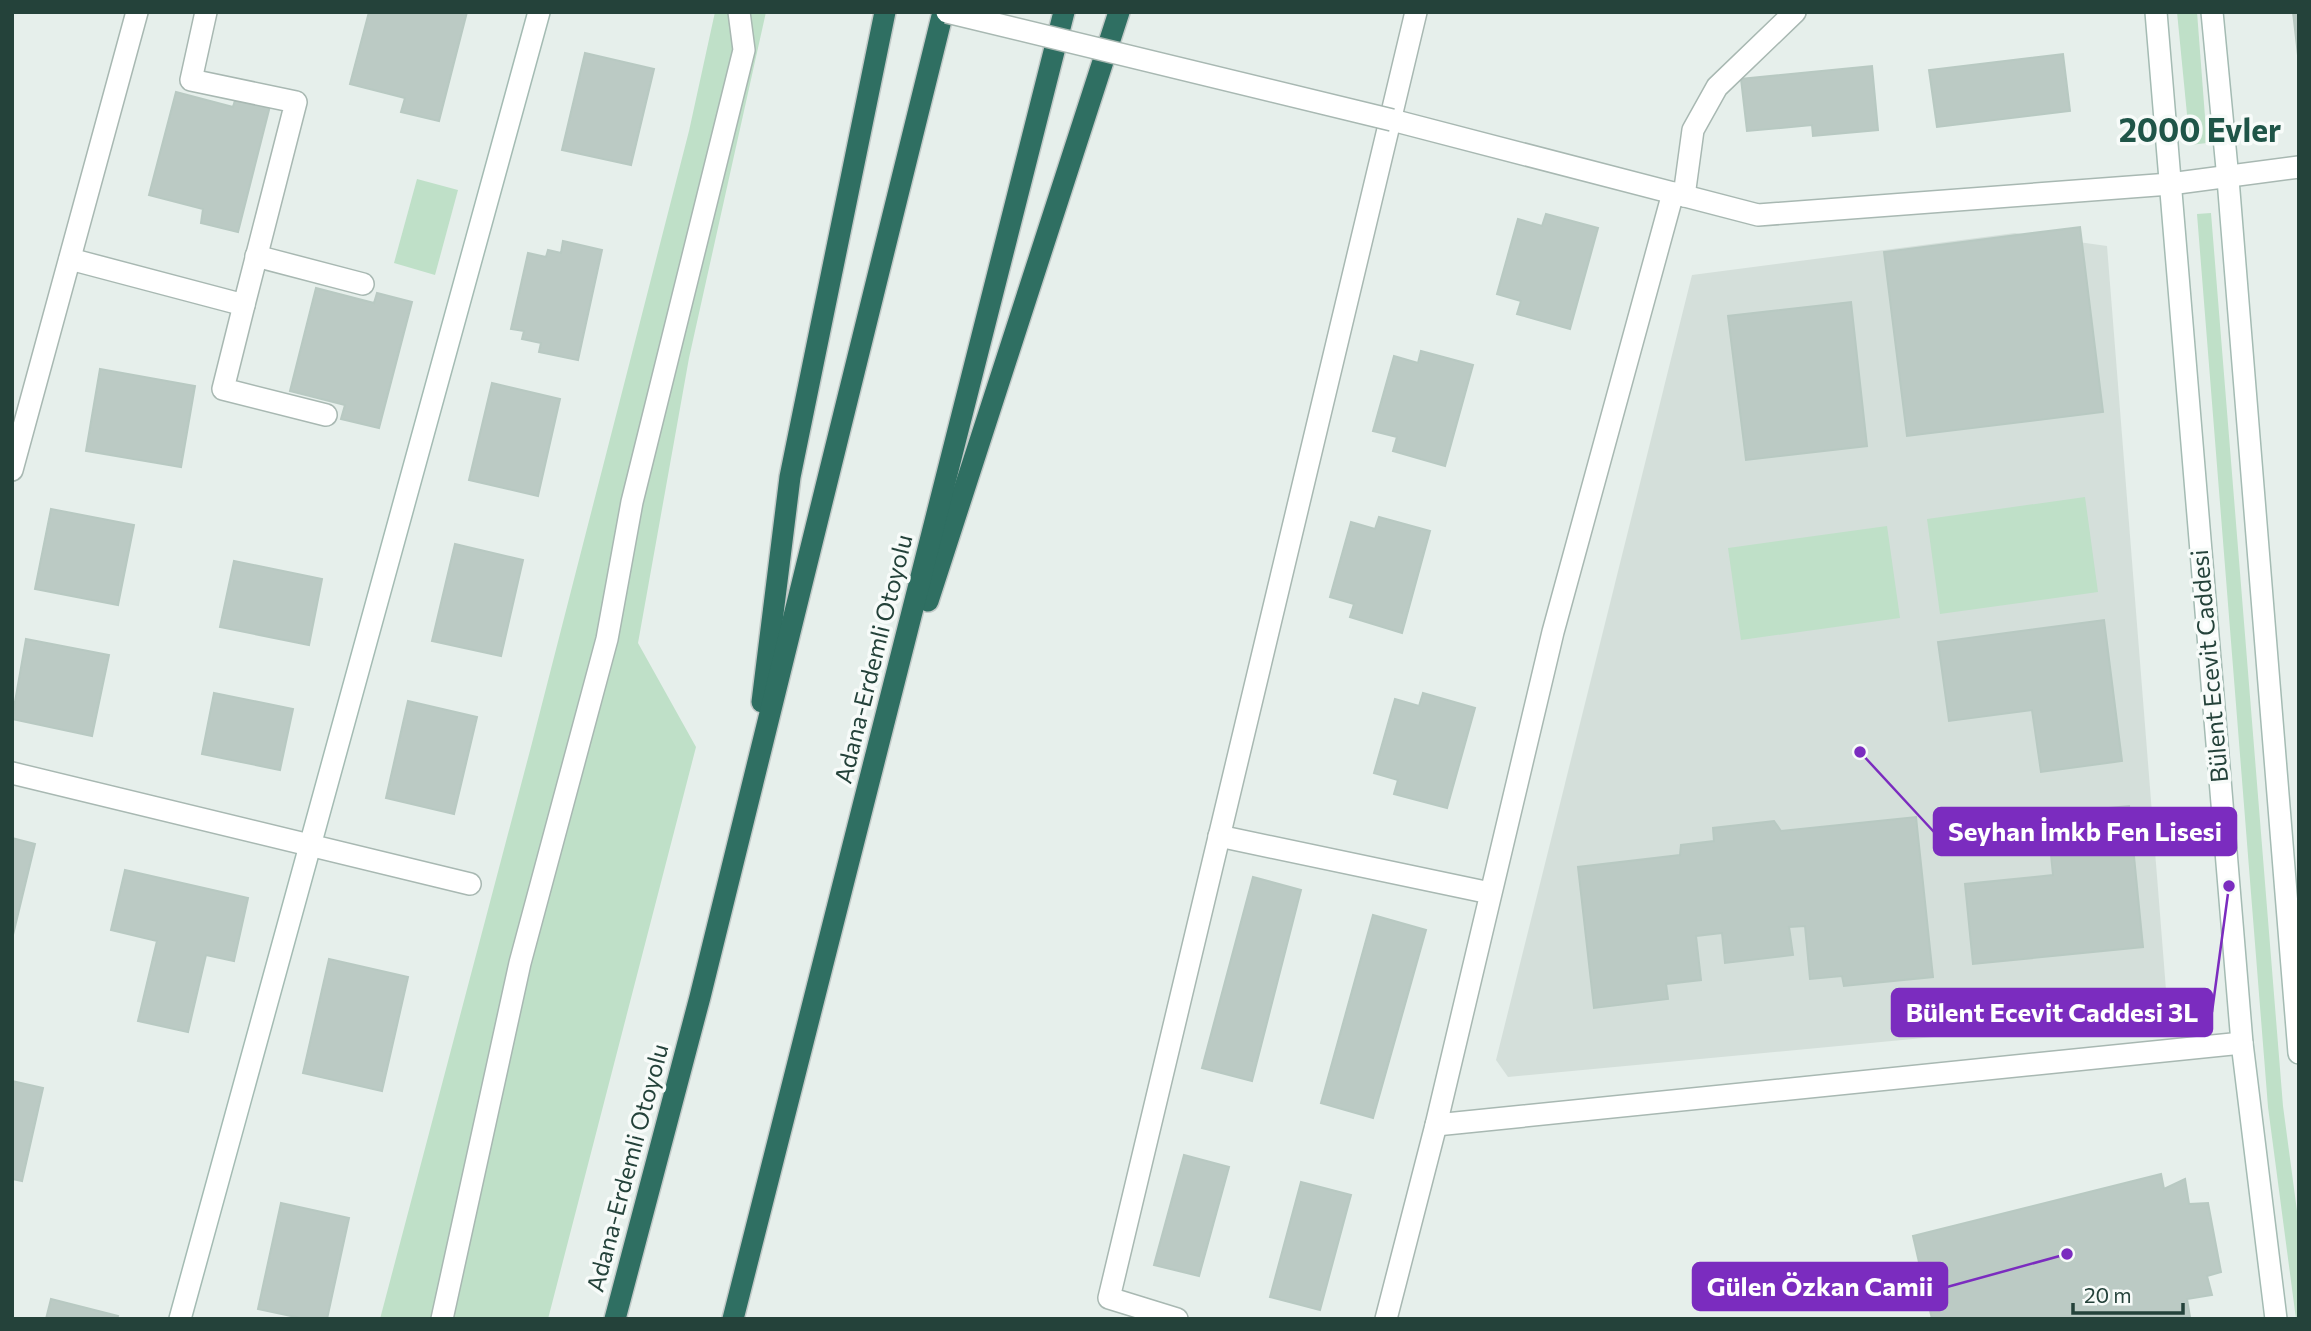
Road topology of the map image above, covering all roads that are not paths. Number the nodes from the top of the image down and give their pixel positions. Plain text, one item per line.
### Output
1 (137, 12) edge
2 (206, 12) edge
3 (539, 12) edge
4 (739, 12) edge
5 (885, 12) edge
6 (945, 12) edge
7 (1064, 12) edge
8 (1119, 12) edge
9 (1416, 12) edge
10 (1795, 12) edge
11 (2156, 12) edge
12 (2212, 12) edge
13 (1392, 120) junction
14 (2299, 167) edge
15 (2228, 179) junction
16 (2170, 184) junction
17 (1679, 195) junction
18 (257, 256) junction
19 (70, 259) junction
20 (363, 284) dead end
21 (244, 304) junction
22 (327, 415) dead end
23 (12, 470) edge
24 (12, 773) edge
25 (872, 776) junction
26 (750, 796) junction
27 (1219, 836) junction
28 (311, 848) junction
29 (470, 884) dead end
30 (1490, 893) junction
31 (2242, 1043) junction
32 (2299, 1053) edge
33 (1436, 1125) junction
34 (180, 1319) edge
35 (442, 1319) edge
36 (615, 1319) edge
37 (733, 1319) edge
38 (1177, 1319) edge
39 (1387, 1319) edge
40 (2276, 1319) edge

1 - 19 street
2 - 18 street
3 - 28 street
4 - 35 street
5 - 26 highway
6 - 13 street, bridge
6 - 26 highway, Adana-Erdemli Otoyolu
7 - 25 highway, Adana-Erdemli Otoyolu
8 - 25 highway
9 - 13 street
10 - 17 street
11 - 16 street, Bülent Ecevit Caddesi
12 - 15 street
13 - 17 street
13 - 27 street
14 - 15 street
15 - 16 street
15 - 32 street
16 - 17 street
16 - 31 street, Bülent Ecevit Caddesi
17 - 30 street
18 - 20 street
18 - 21 street
19 - 21 street
19 - 23 street
21 - 22 street
24 - 28 street
25 - 37 highway, Adana-Erdemli Otoyolu
26 - 36 highway, Adana-Erdemli Otoyolu
27 - 30 street
27 - 38 street
28 - 29 street
28 - 34 street
30 - 33 street
31 - 33 street
31 - 40 street, Bülent Ecevit Caddesi
33 - 39 street

